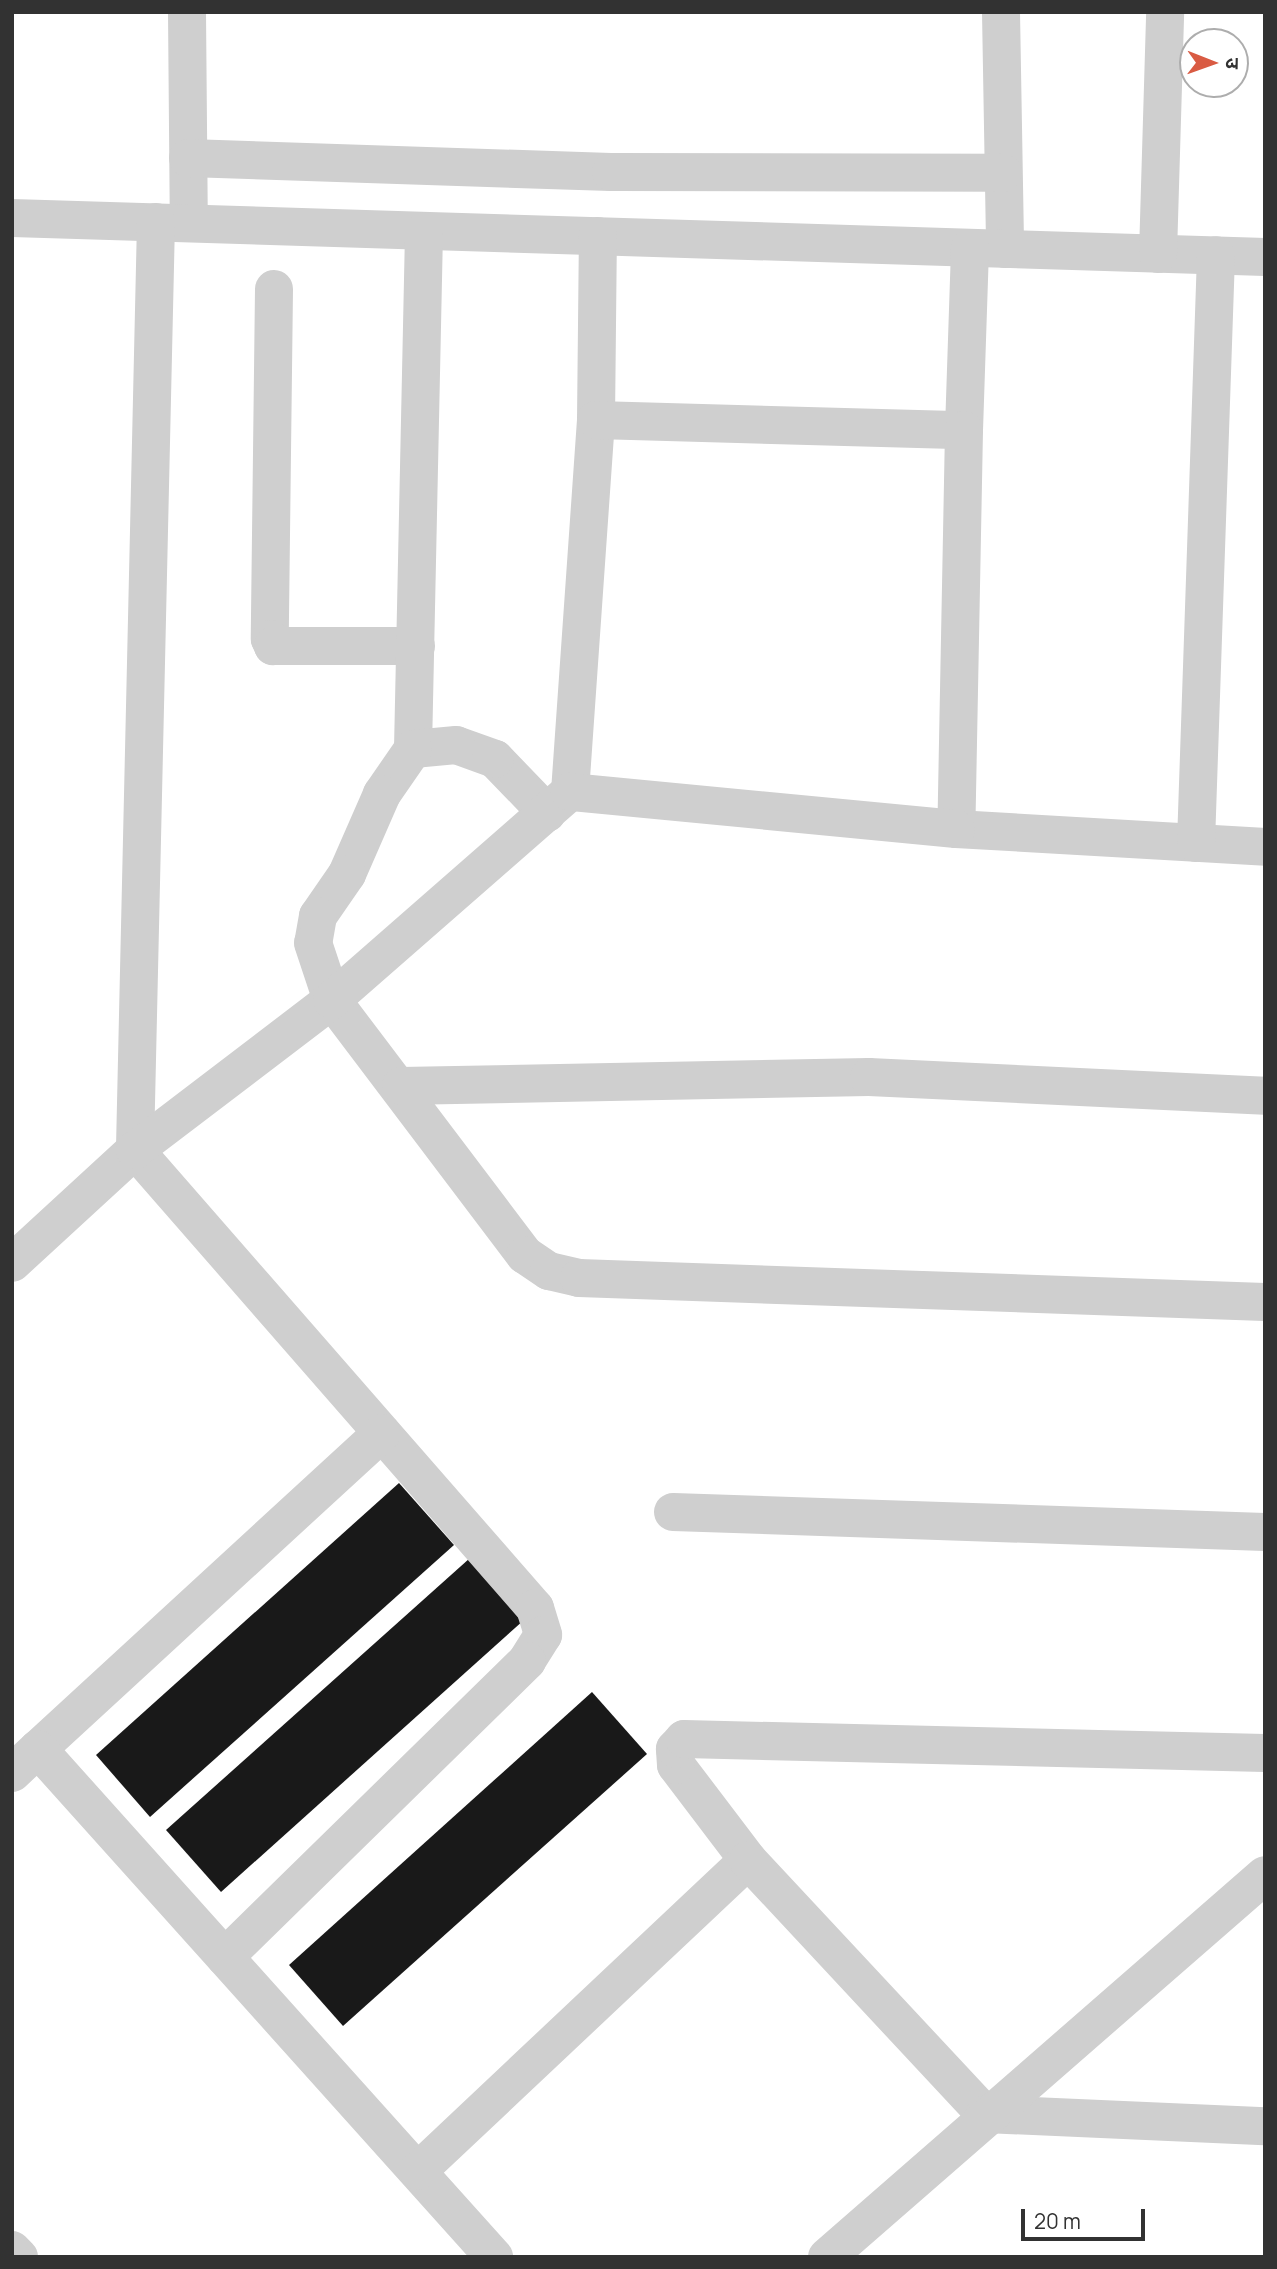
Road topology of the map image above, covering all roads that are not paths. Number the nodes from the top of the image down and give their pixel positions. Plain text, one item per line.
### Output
1 (187, 12) edge
2 (1001, 12) edge
3 (1165, 12) edge
4 (188, 158) junction
5 (1003, 173) junction
6 (12, 218) edge
7 (172, 223) junction
8 (425, 231) junction
9 (598, 236) junction
10 (987, 248) junction
11 (1158, 254) junction
12 (1216, 256) junction
13 (1265, 257) edge
14 (274, 289) dead end
15 (596, 420) junction
16 (964, 430) junction
17 (416, 646) junction
18 (413, 749) junction
19 (559, 802) junction
20 (956, 829) junction
21 (1196, 843) junction
22 (1265, 847) edge
23 (332, 1000) junction
24 (401, 1086) junction
25 (1265, 1096) edge
26 (135, 1150) junction
27 (12, 1263) edge
28 (1265, 1302) edge
29 (382, 1433) junction
30 (673, 1512) dead end
31 (1265, 1532) edge
32 (1265, 1753) edge
33 (25, 1761) edge
34 (748, 1860) junction
35 (1263, 1877) edge
36 (225, 1957) junction
37 (985, 2114) junction
38 (1265, 2126) edge
39 (418, 2171) junction
40 (12, 2250) edge
41 (19, 2257) edge
42 (494, 2257) edge
43 (827, 2257) edge

1 - 4 street
2 - 5 street
3 - 11 street
4 - 5 street
4 - 7 street
5 - 10 street
6 - 7 street
7 - 8 street
7 - 26 street
8 - 9 street
8 - 17 street
9 - 10 street
9 - 15 street
10 - 11 street
10 - 16 street
11 - 12 street
12 - 13 street
12 - 21 street
14 - 17 street
15 - 16 street
15 - 19 street
16 - 20 street
17 - 18 street
18 - 19 street
18 - 23 street
19 - 20 street
19 - 23 street
20 - 21 street
21 - 22 street
23 - 24 street
23 - 26 street
24 - 25 street
24 - 28 street
26 - 27 street
26 - 29 street
29 - 33 street
29 - 36 street
30 - 31 street
32 - 34 street
33 - 36 street
34 - 37 street
34 - 39 street
35 - 37 street
36 - 39 street
37 - 38 street
37 - 43 street
39 - 42 street
40 - 41 street

